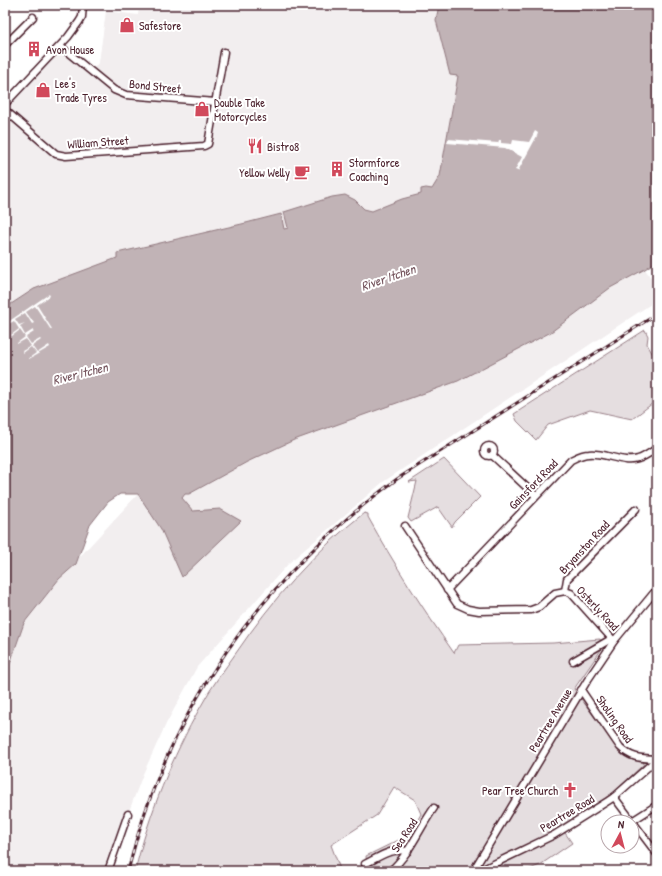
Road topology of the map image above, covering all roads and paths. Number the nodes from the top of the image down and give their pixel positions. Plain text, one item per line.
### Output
1 (83, 5) edge
2 (33, 17) dead end
3 (5, 45) edge
4 (60, 46) junction
5 (224, 52) dead end
6 (216, 102) junction
7 (5, 104) edge
8 (5, 110) edge
9 (657, 448) edge
10 (492, 455) dead end
11 (536, 496) junction
12 (636, 508) dead end
13 (405, 526) dead end
14 (657, 589) edge
15 (447, 590) junction
16 (565, 591) junction
17 (613, 640) junction
18 (573, 660) dead end
19 (581, 690) junction
20 (657, 758) edge
21 (614, 796) junction
22 (657, 805) edge
23 (434, 808) dead end
24 (128, 814) dead end
25 (627, 814) edge
26 (640, 816) edge
27 (640, 832) edge
28 (408, 851) junction
29 (657, 854) edge
30 (365, 864) dead end
31 (108, 871) edge
32 (390, 871) edge
33 (473, 871) edge
34 (478, 871) edge

1 - 4 street
2 - 3 street
4 - 6 street, Bond Street
4 - 7 street
5 - 6 street
6 - 8 street, William Street
9 - 11 street, Gainsford Road
10 - 11 street
11 - 15 street, Gainsford Road
12 - 16 street, Bryanston Road
13 - 15 street, Bryanston Road
14 - 17 street, Peartree Avenue
15 - 16 street, Bryanston Road
16 - 17 street, Osterly Road
17 - 18 street
17 - 19 street, Peartree Avenue
19 - 20 street, Sholing Road
19 - 33 street, Peartree Avenue
20 - 21 street, Peartree Road
21 - 25 street
21 - 34 street, Peartree Road
22 - 26 street
23 - 28 street, Sea Road
24 - 31 street
27 - 29 street
28 - 30 street
28 - 32 street, Sea Road

